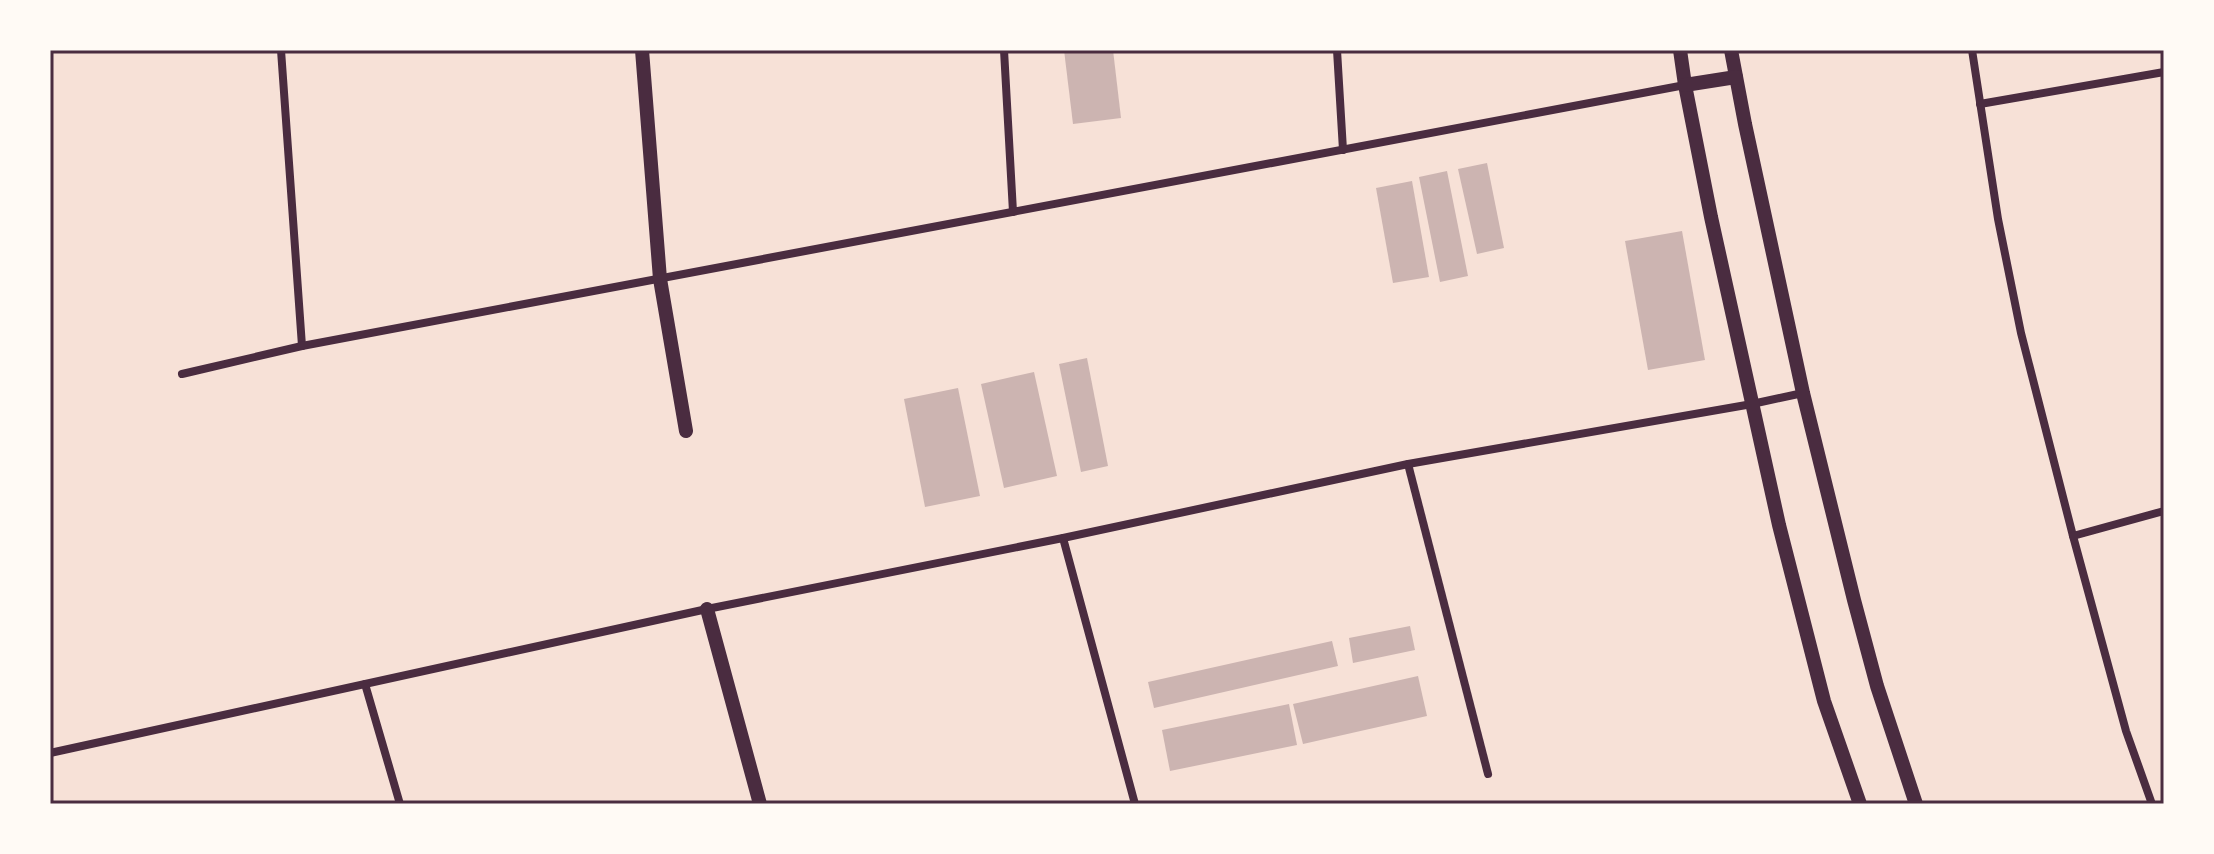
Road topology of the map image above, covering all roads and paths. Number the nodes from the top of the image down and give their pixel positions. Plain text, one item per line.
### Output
1 (281, 50) edge
2 (642, 50) edge
3 (1004, 50) edge
4 (1337, 50) edge
5 (1680, 50) edge
6 (1731, 50) edge
7 (1972, 50) edge
8 (2164, 72) edge
9 (1736, 77) junction
10 (1685, 85) junction
11 (1980, 104) junction
12 (1343, 150) junction
13 (1013, 212) junction
14 (660, 279) junction
15 (302, 346) junction
16 (182, 374) dead end
17 (1803, 393) junction
18 (1752, 404) junction
19 (686, 431) dead end
20 (1408, 464) junction
21 (2164, 511) edge
22 (2073, 536) junction
23 (1063, 538) junction
24 (707, 609) junction
25 (365, 684) junction
26 (50, 753) edge
27 (1488, 774) dead end
28 (400, 804) edge
29 (760, 804) edge
30 (1135, 804) edge
31 (1860, 804) edge
32 (1916, 804) edge
33 (2152, 804) edge

1 - 15 street
2 - 14 street
3 - 13 street
4 - 12 street
5 - 10 street
6 - 9 street
7 - 11 street
8 - 11 street
9 - 10 street
9 - 17 street
10 - 12 street
10 - 18 street
11 - 22 street
12 - 13 street
13 - 14 street
14 - 15 street
14 - 19 street
15 - 16 street
17 - 18 street
17 - 32 street
18 - 20 street
18 - 31 street
20 - 23 street
20 - 27 street
21 - 22 street
22 - 33 street
23 - 24 street
23 - 30 street
24 - 25 street
24 - 29 street
25 - 26 street
25 - 28 street

